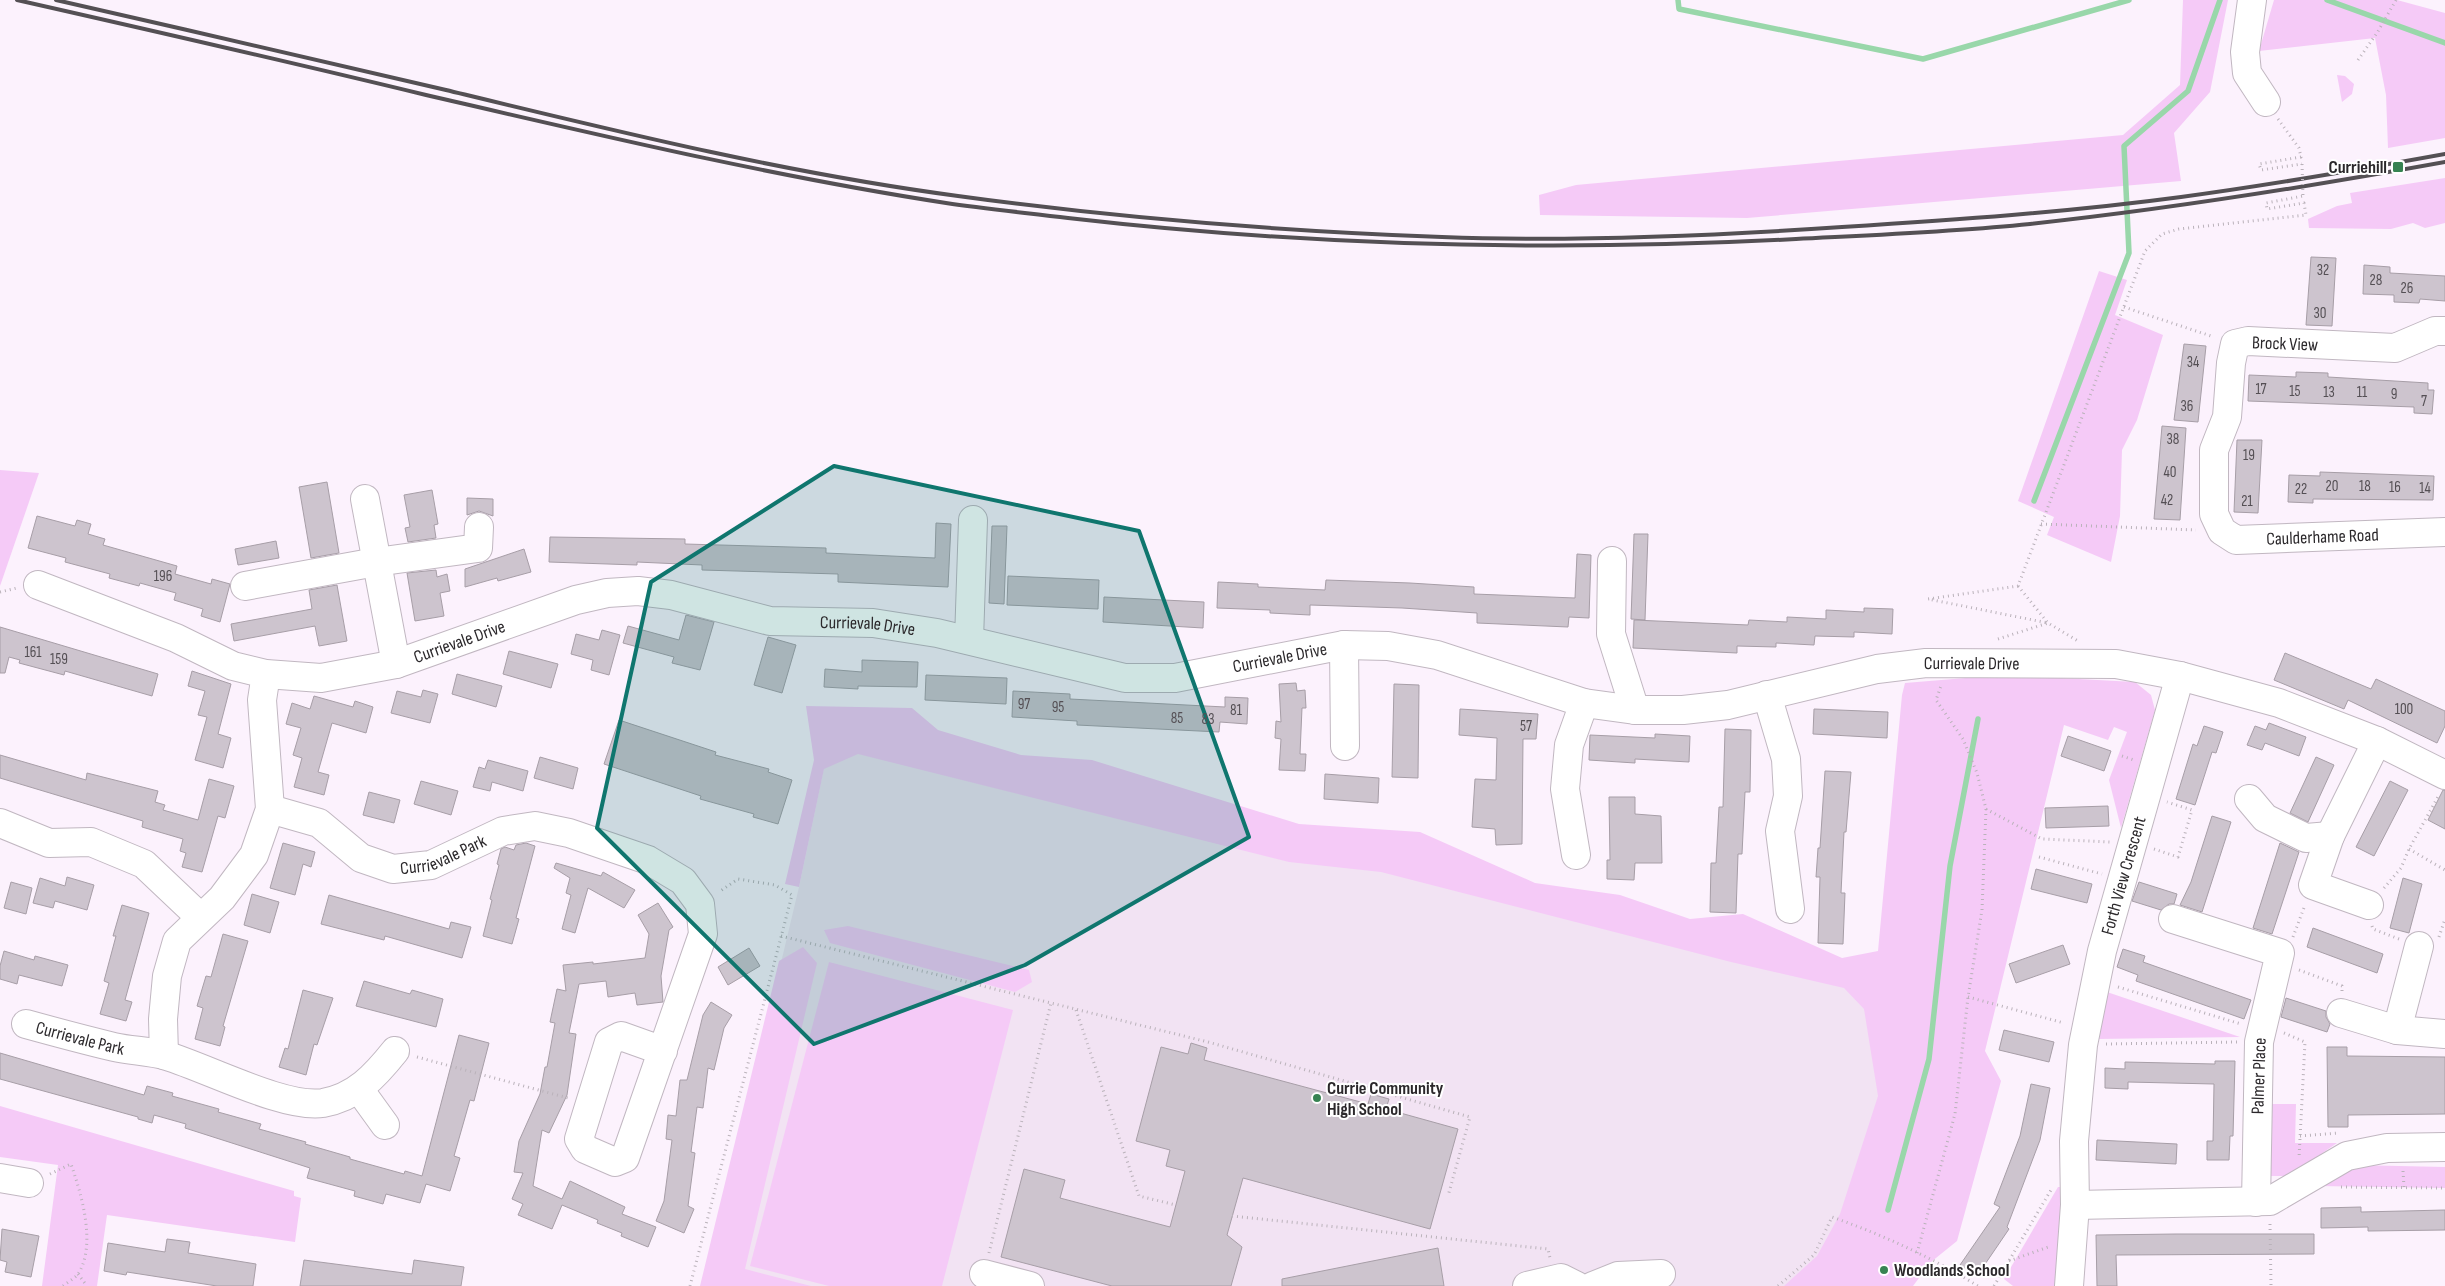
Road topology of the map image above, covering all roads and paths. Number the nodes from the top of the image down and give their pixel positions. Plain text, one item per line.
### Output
1 (2252, 0) edge
2 (2396, 0) edge
3 (2358, 60) dead end
4 (2266, 102) joint
5 (2124, 307) junction
6 (2445, 331) edge
7 (2235, 344) junction
8 (365, 499) dead end
9 (973, 520) dead end
10 (2218, 522) junction
11 (2041, 524) junction
12 (480, 526) dead end
13 (2445, 532) edge
14 (1612, 561) dead end
15 (376, 562) junction
16 (38, 585) dead end
17 (245, 586) dead end
18 (2018, 586) junction
19 (2048, 622) junction
20 (969, 640) junction
21 (1992, 641) dead end
22 (2082, 644) dead end
23 (1344, 645) junction
24 (1948, 662) junction
25 (396, 664) junction
26 (266, 674) junction
27 (2180, 676) junction
28 (1767, 695) junction
29 (1584, 703) junction
30 (1636, 710) junction
31 (2377, 741) junction
32 (1345, 746) dead end
33 (2443, 784) edge
34 (2147, 796) junction
35 (2249, 799) dead end
36 (270, 809) junction
37 (1986, 809) junction
38 (0, 823) edge
39 (2330, 836) junction
40 (2134, 843) junction
41 (2409, 849) junction
42 (1576, 855) dead end
43 (2039, 857) dead end
44 (2445, 870) edge
45 (2124, 880) junction
46 (2314, 885) junction
47 (700, 904) junction
48 (2369, 905) junction
49 (1790, 909) dead end
50 (200, 917) junction
51 (2173, 919) dead end
52 (781, 936) junction
53 (2419, 946) joint
54 (2279, 958) junction
55 (2095, 980) junction
56 (1968, 996) junction
57 (1051, 1003) junction
58 (1076, 1010) junction
59 (2341, 1013) joint
60 (26, 1024) dead end
61 (2397, 1030) junction
62 (2257, 1032) junction
63 (2445, 1034) edge
64 (2085, 1037) junction
65 (395, 1051) joint
66 (663, 1051) junction
67 (164, 1055) junction
68 (359, 1088) junction
69 (590, 1104) junction
70 (385, 1125) dead end
71 (2445, 1147) edge
72 (2403, 1165) dead end
73 (0, 1178) edge
74 (2304, 1181) junction
75 (29, 1183) joint
76 (2054, 1184) dead end
77 (2334, 1187) dead end
78 (2404, 1187) junction
79 (2445, 1188) edge
80 (1448, 1196) dead end
81 (2263, 1202) junction
82 (1176, 1205) dead end
83 (2075, 1205) junction
84 (1232, 1216) dead end
85 (2072, 1238) junction
86 (1917, 1253) junction
87 (2009, 1261) junction
88 (78, 1274) junction
89 (984, 1274) joint
90 (1661, 1274) dead end
91 (1566, 1283) edge
92 (63, 1286) edge
93 (87, 1286) edge
94 (690, 1286) edge
95 (1030, 1286) edge
96 (1526, 1286) edge
97 (1593, 1286) edge
98 (1778, 1286) edge
99 (1978, 1286) edge
100 (1994, 1286) edge
101 (2069, 1286) edge
102 (2271, 1286) edge

1 - 4 street
2 - 3 path
4 - 5 path, bridge
5 - 7 path
5 - 11 path
6 - 7 street, Brock View
7 - 10 street, Brock View
8 - 15 street, Currievale Drive
9 - 20 street
10 - 11 path
10 - 13 street, Caulderhame Road
11 - 18 path
12 - 15 street
14 - 30 street
15 - 17 street
15 - 25 street, Currievale Drive
16 - 26 street, Currievale Drive
18 - 19 path
18 - 19 path
19 - 21 path
19 - 22 path
20 - 23 street, Currievale Drive
20 - 25 street, Currievale Drive
23 - 29 street, Currievale Drive
23 - 32 street, Currievale Drive
24 - 27 street, Currievale Drive
24 - 28 street, Currievale Drive
24 - 37 path
25 - 26 street, Currievale Drive
26 - 36 street
27 - 31 street
27 - 34 street, Forth View Crescent
28 - 30 street, Currievale Drive
28 - 49 street
29 - 30 street, Currievale Drive
29 - 42 street
31 - 33 street
31 - 39 street
33 - 41 path
34 - 40 street, Forth View Crescent
34 - 40 path
35 - 39 street
36 - 47 street, Currievale Park
36 - 50 street
37 - 40 path
37 - 56 path
38 - 50 street
39 - 46 street
40 - 45 street, Forth View Crescent
41 - 44 path
41 - 48 path
43 - 45 path
45 - 55 street, Forth View Crescent
46 - 48 street
46 - 54 path
47 - 52 path
47 - 66 street
48 - 53 path
50 - 67 street
51 - 54 street
52 - 57 path
52 - 94 path
53 - 61 street
54 - 59 path
54 - 62 street, Palmer Place
55 - 62 path
55 - 64 street, Forth View Crescent
56 - 64 path
56 - 86 path
57 - 58 path
57 - 89 path
58 - 80 path
58 - 82 path
59 - 61 street
60 - 67 street, Currievale Park
61 - 63 street
62 - 64 path
62 - 74 path
62 - 81 street, Palmer Place
64 - 83 street, Forth View Crescent
65 - 68 street, Currievale Park
65 - 69 path
66 - 69 street
66 - 69 street
67 - 68 street, Currievale Park
68 - 70 street
71 - 74 street
72 - 78 path
73 - 75 street
74 - 81 street
75 - 88 path
76 - 87 path
77 - 78 path
78 - 79 path
81 - 83 street
81 - 102 path
83 - 85 street, Forth View Crescent
84 - 91 path
85 - 87 path
85 - 101 street, Forth View Crescent
86 - 98 path
86 - 99 path
87 - 100 path
88 - 92 path
88 - 93 path
89 - 95 street
90 - 97 street
91 - 96 street

